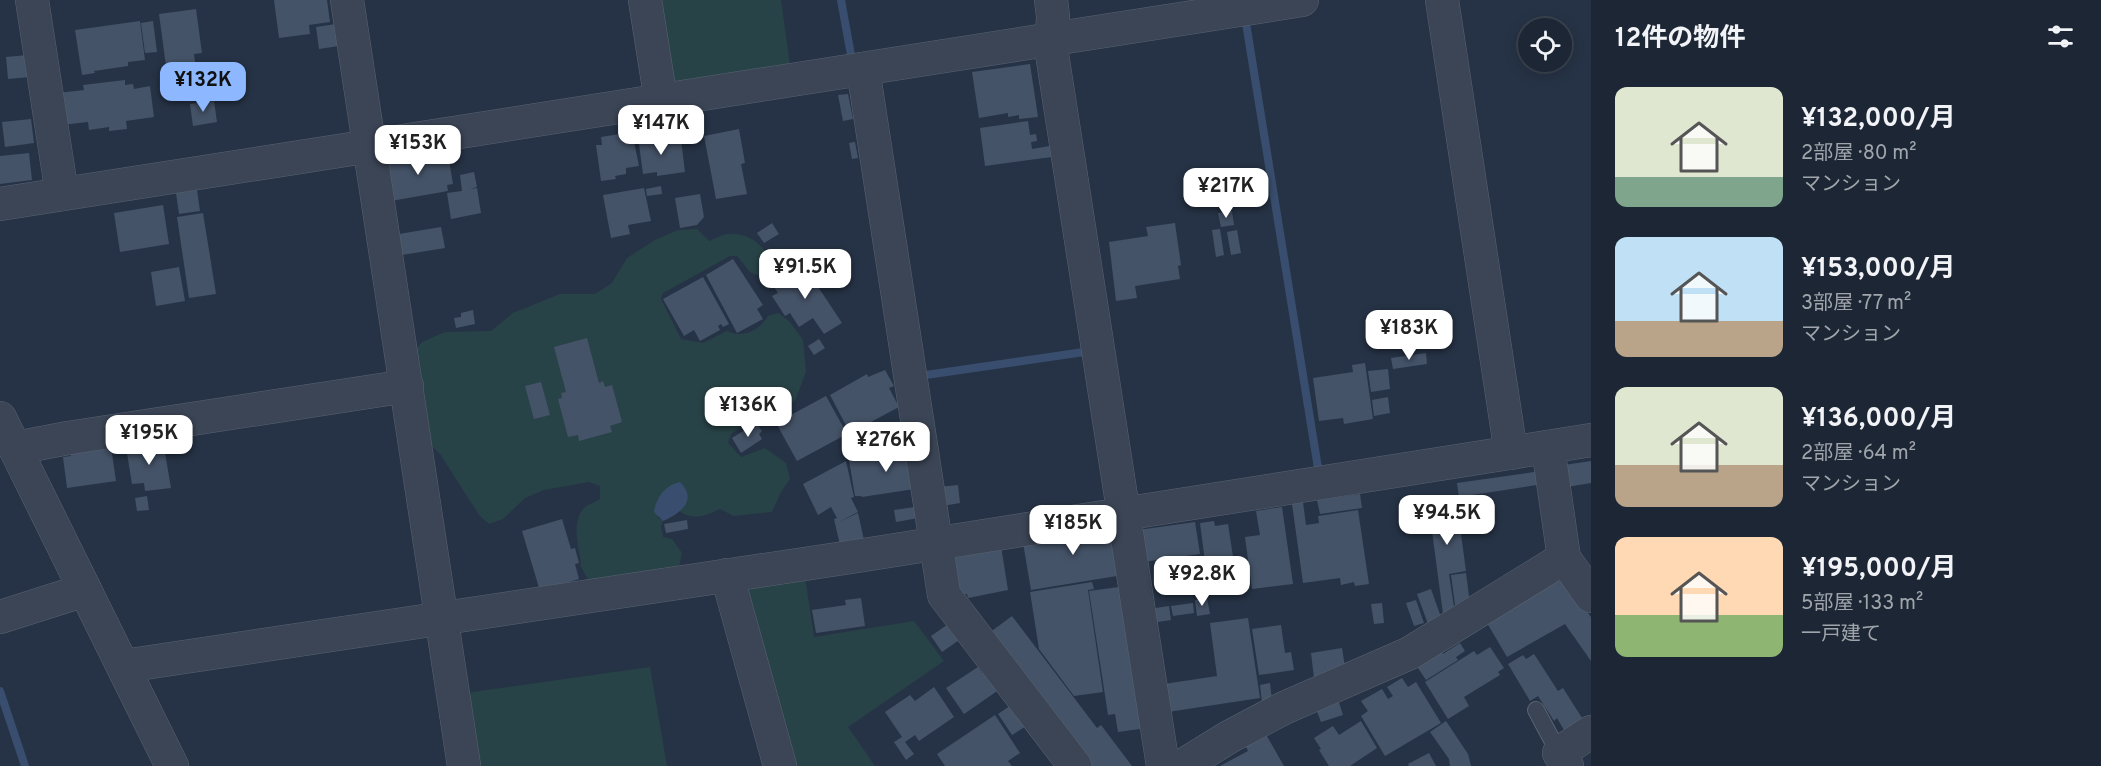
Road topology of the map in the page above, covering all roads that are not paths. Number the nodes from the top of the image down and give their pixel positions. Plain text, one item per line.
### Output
1 (32, 0) edge
2 (347, 0) edge
3 (645, 0) edge
4 (1051, 0) edge
5 (1302, 0) edge
6 (1442, 0) edge
7 (1052, 39) junction
8 (863, 69) junction
9 (661, 101) junction
10 (370, 147) junction
11 (62, 194) junction
12 (0, 204) edge
13 (407, 386) junction
14 (0, 418) edge
15 (1591, 440) edge
16 (1548, 447) junction
17 (16, 448) junction
18 (1511, 453) junction
19 (1125, 513) junction
20 (937, 543) junction
21 (1563, 558) junction
22 (727, 575) junction
23 (85, 590) junction
24 (1591, 596) edge
25 (0, 617) edge
26 (442, 618) junction
27 (124, 666) junction
28 (1536, 710) dead end
29 (1591, 732) edge
30 (1563, 759) edge
31 (172, 766) edge
32 (464, 766) edge
33 (780, 766) edge
34 (1075, 766) edge
35 (1163, 766) edge
36 (1182, 766) edge

1 - 11 street
2 - 10 street
3 - 9 street
4 - 7 street
5 - 7 street
6 - 18 street
7 - 8 street
7 - 19 street
8 - 9 street
8 - 20 street
9 - 10 street
10 - 11 street
10 - 13 street
11 - 12 street
13 - 17 street
13 - 26 street
14 - 17 street
15 - 16 street
16 - 18 street
16 - 21 street
17 - 23 street
18 - 19 street
19 - 20 street
19 - 35 street
20 - 22 street
20 - 34 street
21 - 24 street
21 - 36 street
22 - 26 street
22 - 33 street
23 - 25 street
23 - 27 street
26 - 27 street
26 - 32 street
27 - 31 street
28 - 30 lane
29 - 30 street

